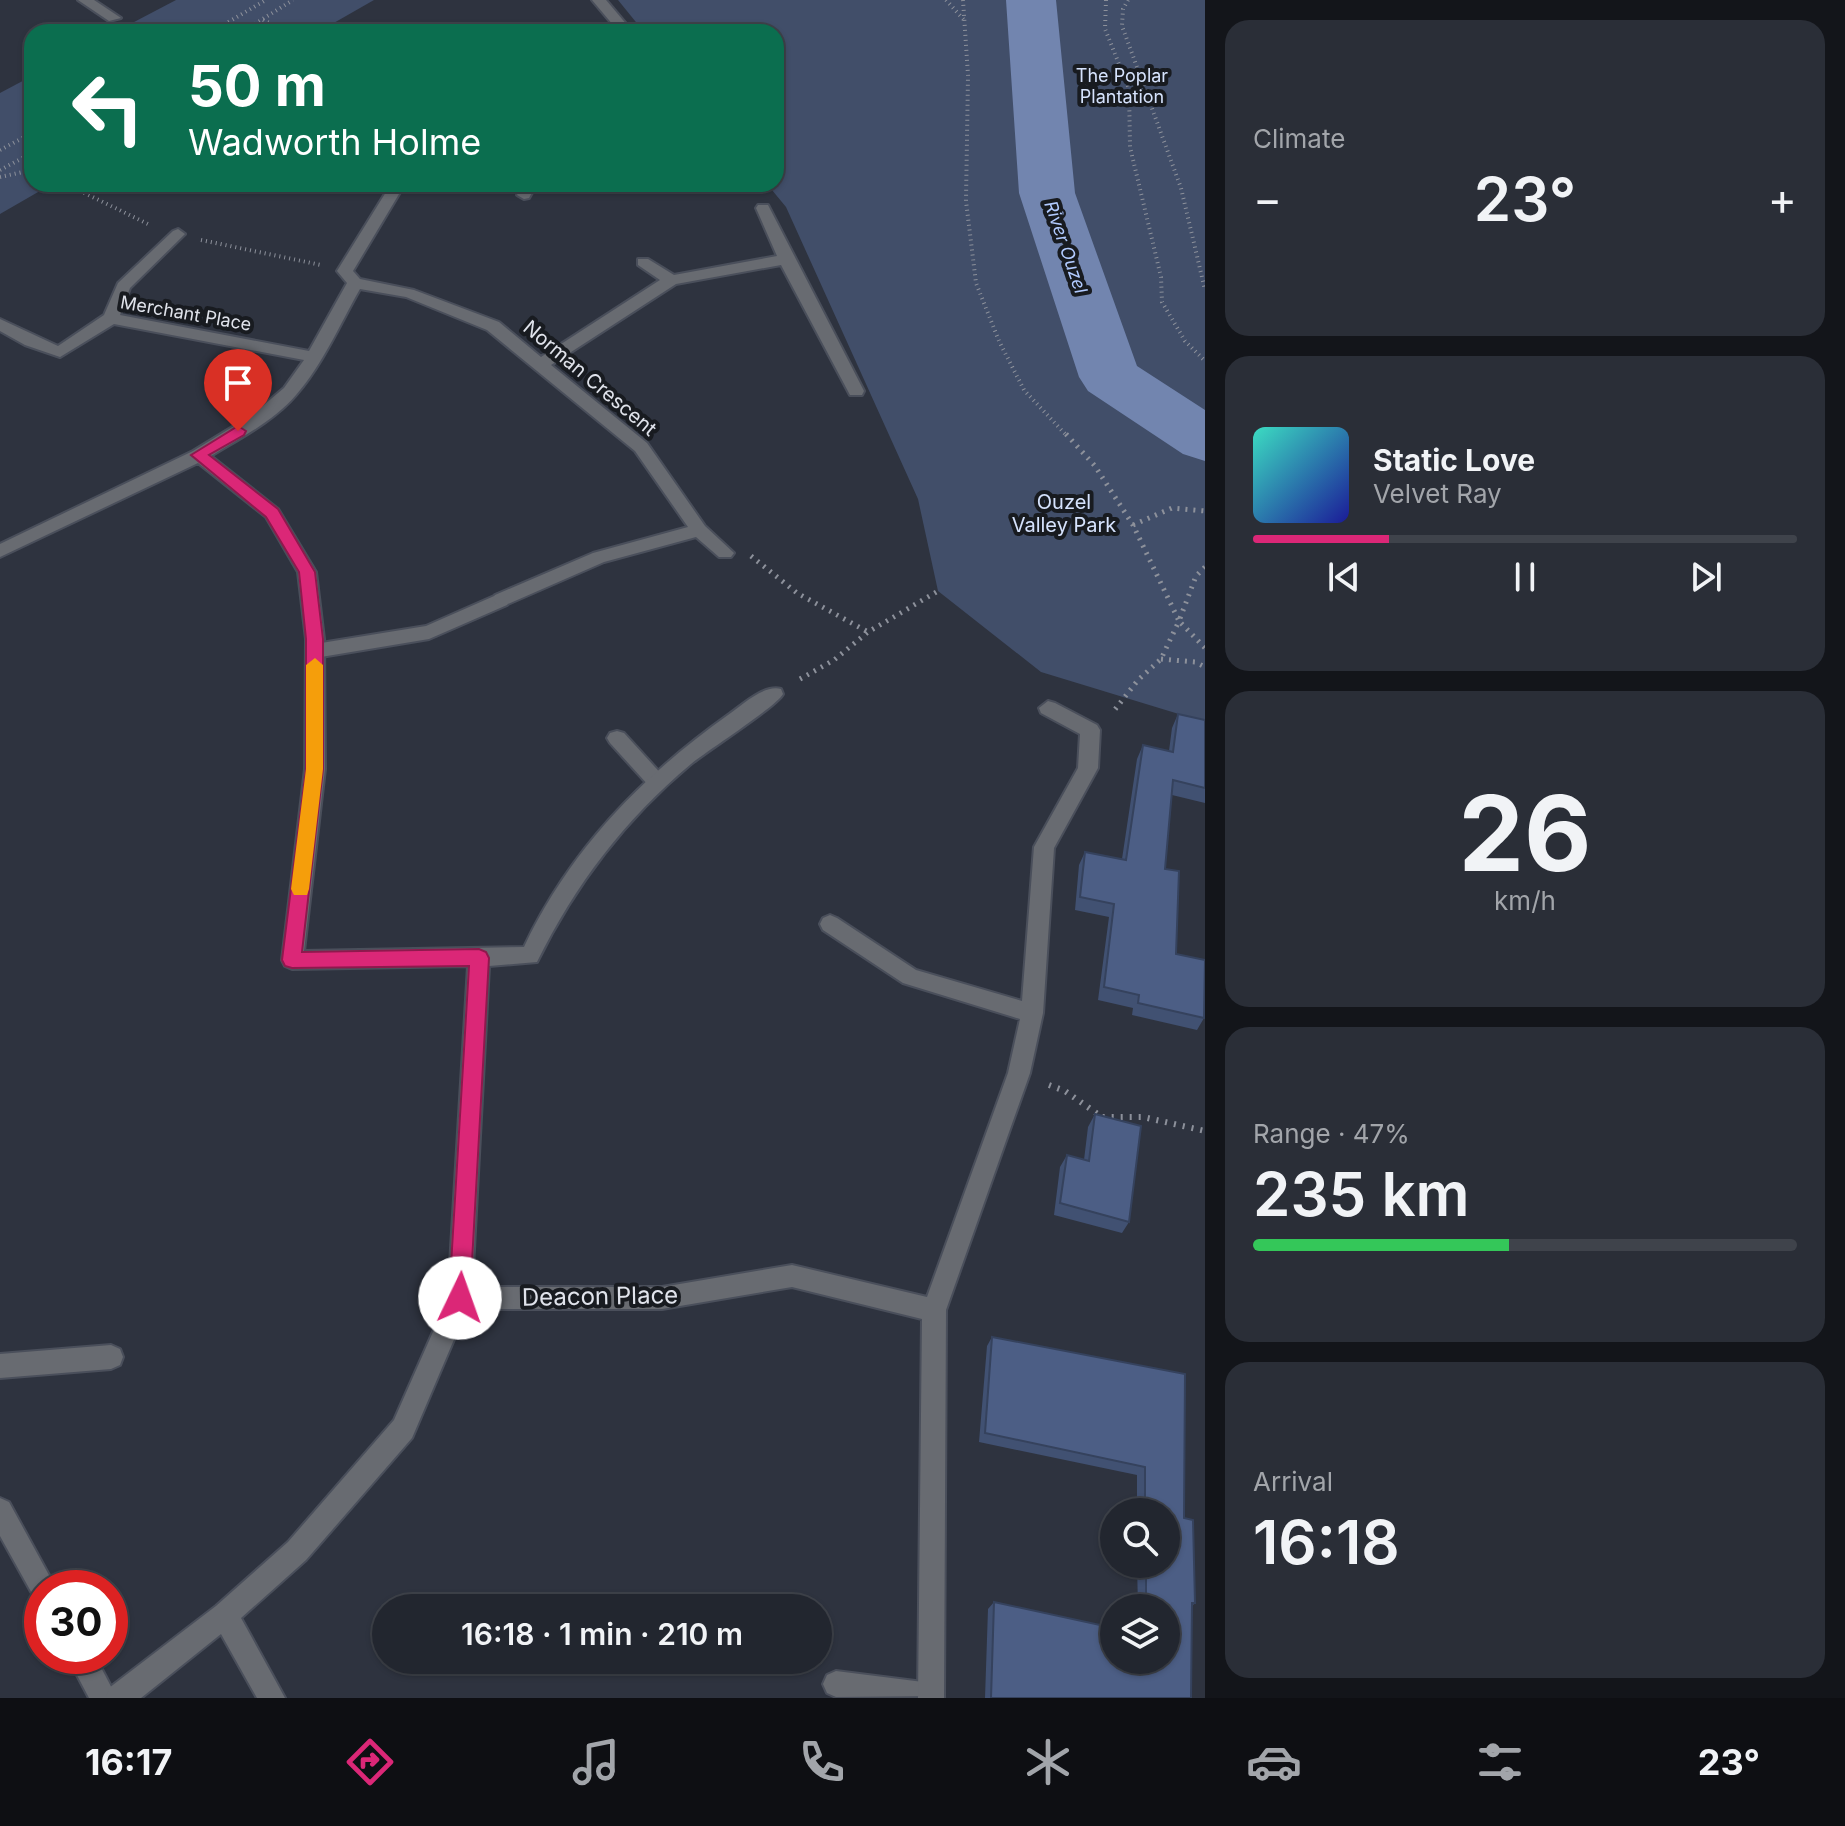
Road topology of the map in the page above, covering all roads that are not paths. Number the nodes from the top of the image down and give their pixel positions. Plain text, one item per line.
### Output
1 (85, 0) edge
2 (599, 0) edge
3 (114, 18) dead end
4 (619, 24) edge
5 (393, 192) edge
6 (763, 208) dead end
7 (178, 234) dead end
8 (786, 259) junction
9 (643, 262) dead end
10 (671, 280) junction
11 (355, 283) junction
12 (111, 318) junction
13 (0, 324) edge
14 (314, 357) junction
15 (543, 363) junction
16 (856, 391) dead end
17 (199, 455) junction
18 (699, 530) junction
19 (0, 551) edge
20 (725, 553) dead end
21 (315, 651) junction
22 (774, 694) road end
23 (1048, 708) dead end
24 (617, 738) dead end
25 (657, 782) junction
26 (830, 924) dead end
27 (479, 958) junction
28 (1032, 1013) junction
29 (460, 1298) junction
30 (934, 1310) junction
31 (111, 1357) dead end
32 (1, 1370) edge
33 (0, 1511) edge
34 (33, 1570) edge
35 (225, 1615) junction
36 (90, 1674) edge
37 (836, 1684) dead end
38 (931, 1697) edge
39 (104, 1698) edge
40 (119, 1698) edge
41 (272, 1698) edge

1 - 3 street
2 - 4 street
5 - 11 street
6 - 8 street
7 - 12 street
8 - 10 street
8 - 16 street
9 - 10 street
10 - 15 street
11 - 14 street
11 - 15 street, Norman Crescent
12 - 13 street, Merchant Place
12 - 14 street, Merchant Place
14 - 17 street
15 - 18 street, Norman Crescent
17 - 19 street
17 - 21 street
18 - 20 street, Norman Crescent
18 - 21 street
21 - 27 street
22 - 25 street
23 - 28 street
24 - 25 street
25 - 27 street
26 - 28 street
27 - 29 street
28 - 30 street
29 - 30 street, Deacon Place
29 - 35 street
30 - 38 street
31 - 32 street
33 - 34 street
35 - 40 street
35 - 41 street
36 - 39 street
37 - 38 street

